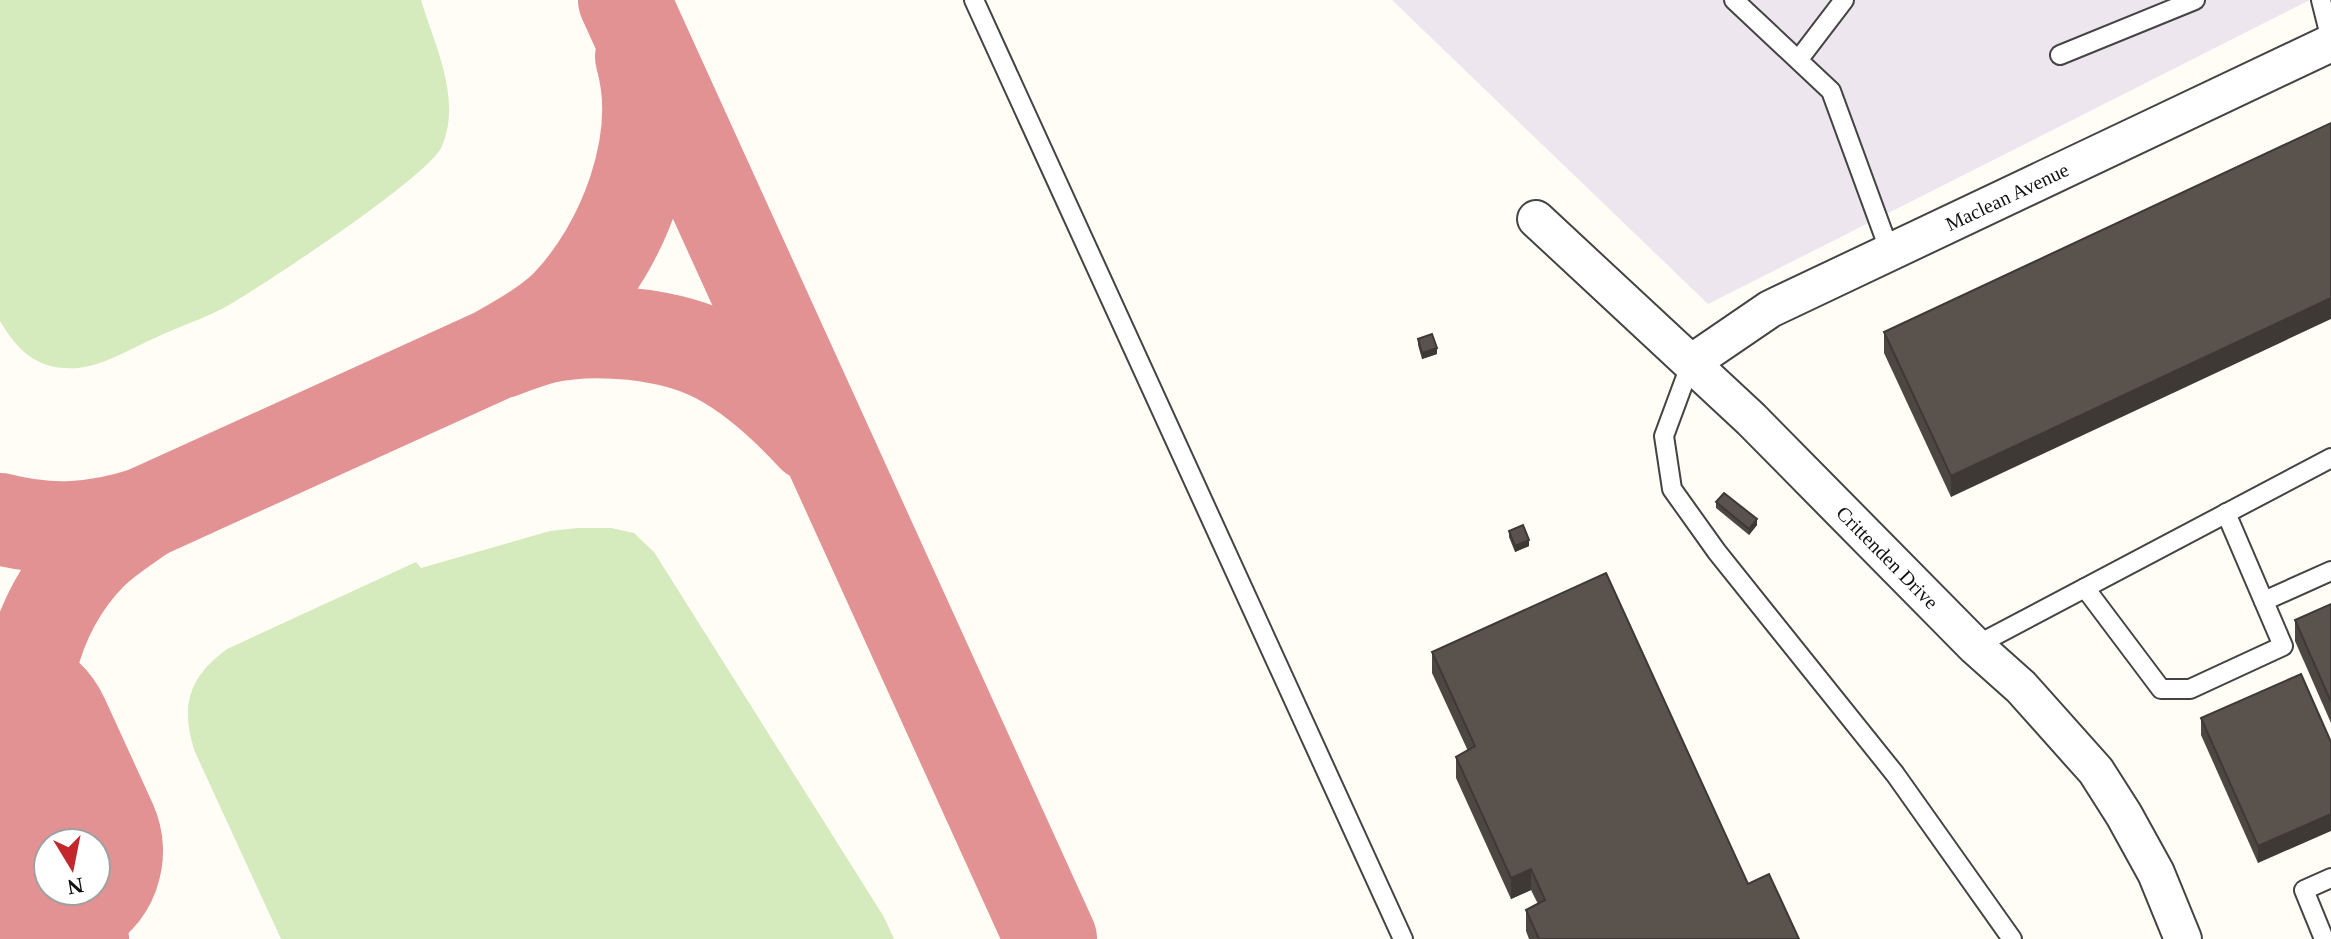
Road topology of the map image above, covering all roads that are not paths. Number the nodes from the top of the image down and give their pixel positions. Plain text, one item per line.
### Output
1 (974, 0) edge
2 (1734, 0) edge
3 (1844, 0) edge
4 (2195, 0) edge
5 (2321, 0) edge
6 (2331, 42) edge
7 (2060, 55) dead end
8 (1799, 59) junction
9 (1536, 219) dead end
10 (1890, 252) junction
11 (1691, 363) junction
12 (2331, 458) edge
13 (2226, 513) junction
14 (2331, 571) edge
15 (2085, 588) junction
16 (2264, 601) junction
17 (1975, 646) junction
18 (2331, 878) edge
19 (1403, 939) edge
20 (2012, 939) edge
21 (2183, 939) edge
22 (2324, 939) edge

1 - 19 lane
2 - 8 lane
3 - 8 lane
4 - 7 lane
5 - 6 lane
6 - 10 street, Maclean Avenue
8 - 10 lane
9 - 11 street, Crittenden Drive
10 - 11 street, Maclean Avenue
11 - 17 street, Crittenden Drive
11 - 20 lane
12 - 13 lane
13 - 15 lane
13 - 16 lane
14 - 16 lane
15 - 16 lane
15 - 17 lane
17 - 21 street, Crittenden Drive
18 - 22 lane

